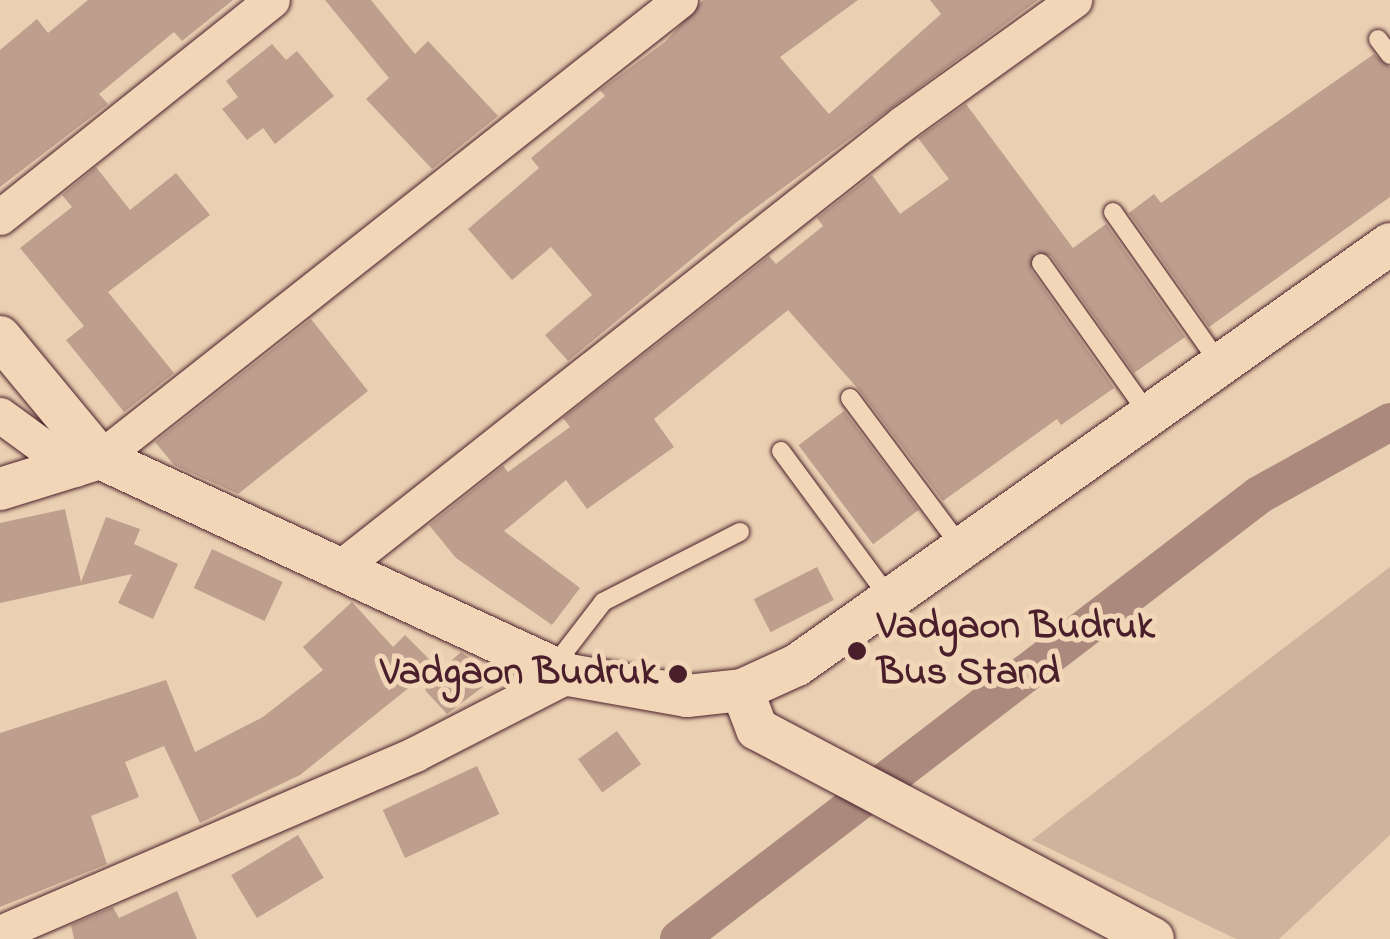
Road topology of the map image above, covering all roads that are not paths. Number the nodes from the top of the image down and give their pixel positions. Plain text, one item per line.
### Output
1 (272, 0) edge
2 (680, 0) edge
3 (1074, 0) edge
4 (1378, 40) dead end
5 (1390, 55) edge
6 (1113, 212) dead end
7 (0, 217) edge
8 (1390, 244) edge
9 (1041, 263) dead end
10 (0, 337) edge
11 (1220, 364) junction
12 (850, 398) dead end
13 (0, 415) edge
14 (1149, 415) junction
15 (782, 451) dead end
16 (87, 464) junction
17 (0, 489) edge
18 (740, 532) dead end
19 (962, 548) junction
20 (336, 570) junction
21 (890, 599) junction
22 (561, 671) junction
23 (742, 690) junction
24 (0, 933) edge
25 (1153, 939) edge

1 - 7 street
2 - 16 street
3 - 20 street
4 - 5 lane
6 - 11 lane
8 - 11 street
9 - 14 lane
10 - 16 street
11 - 14 street
12 - 19 lane
13 - 16 street
14 - 19 street
15 - 21 lane
16 - 17 street
16 - 20 street
18 - 22 lane
19 - 21 street
20 - 22 street
21 - 23 street
22 - 23 street
22 - 24 street
23 - 25 street

